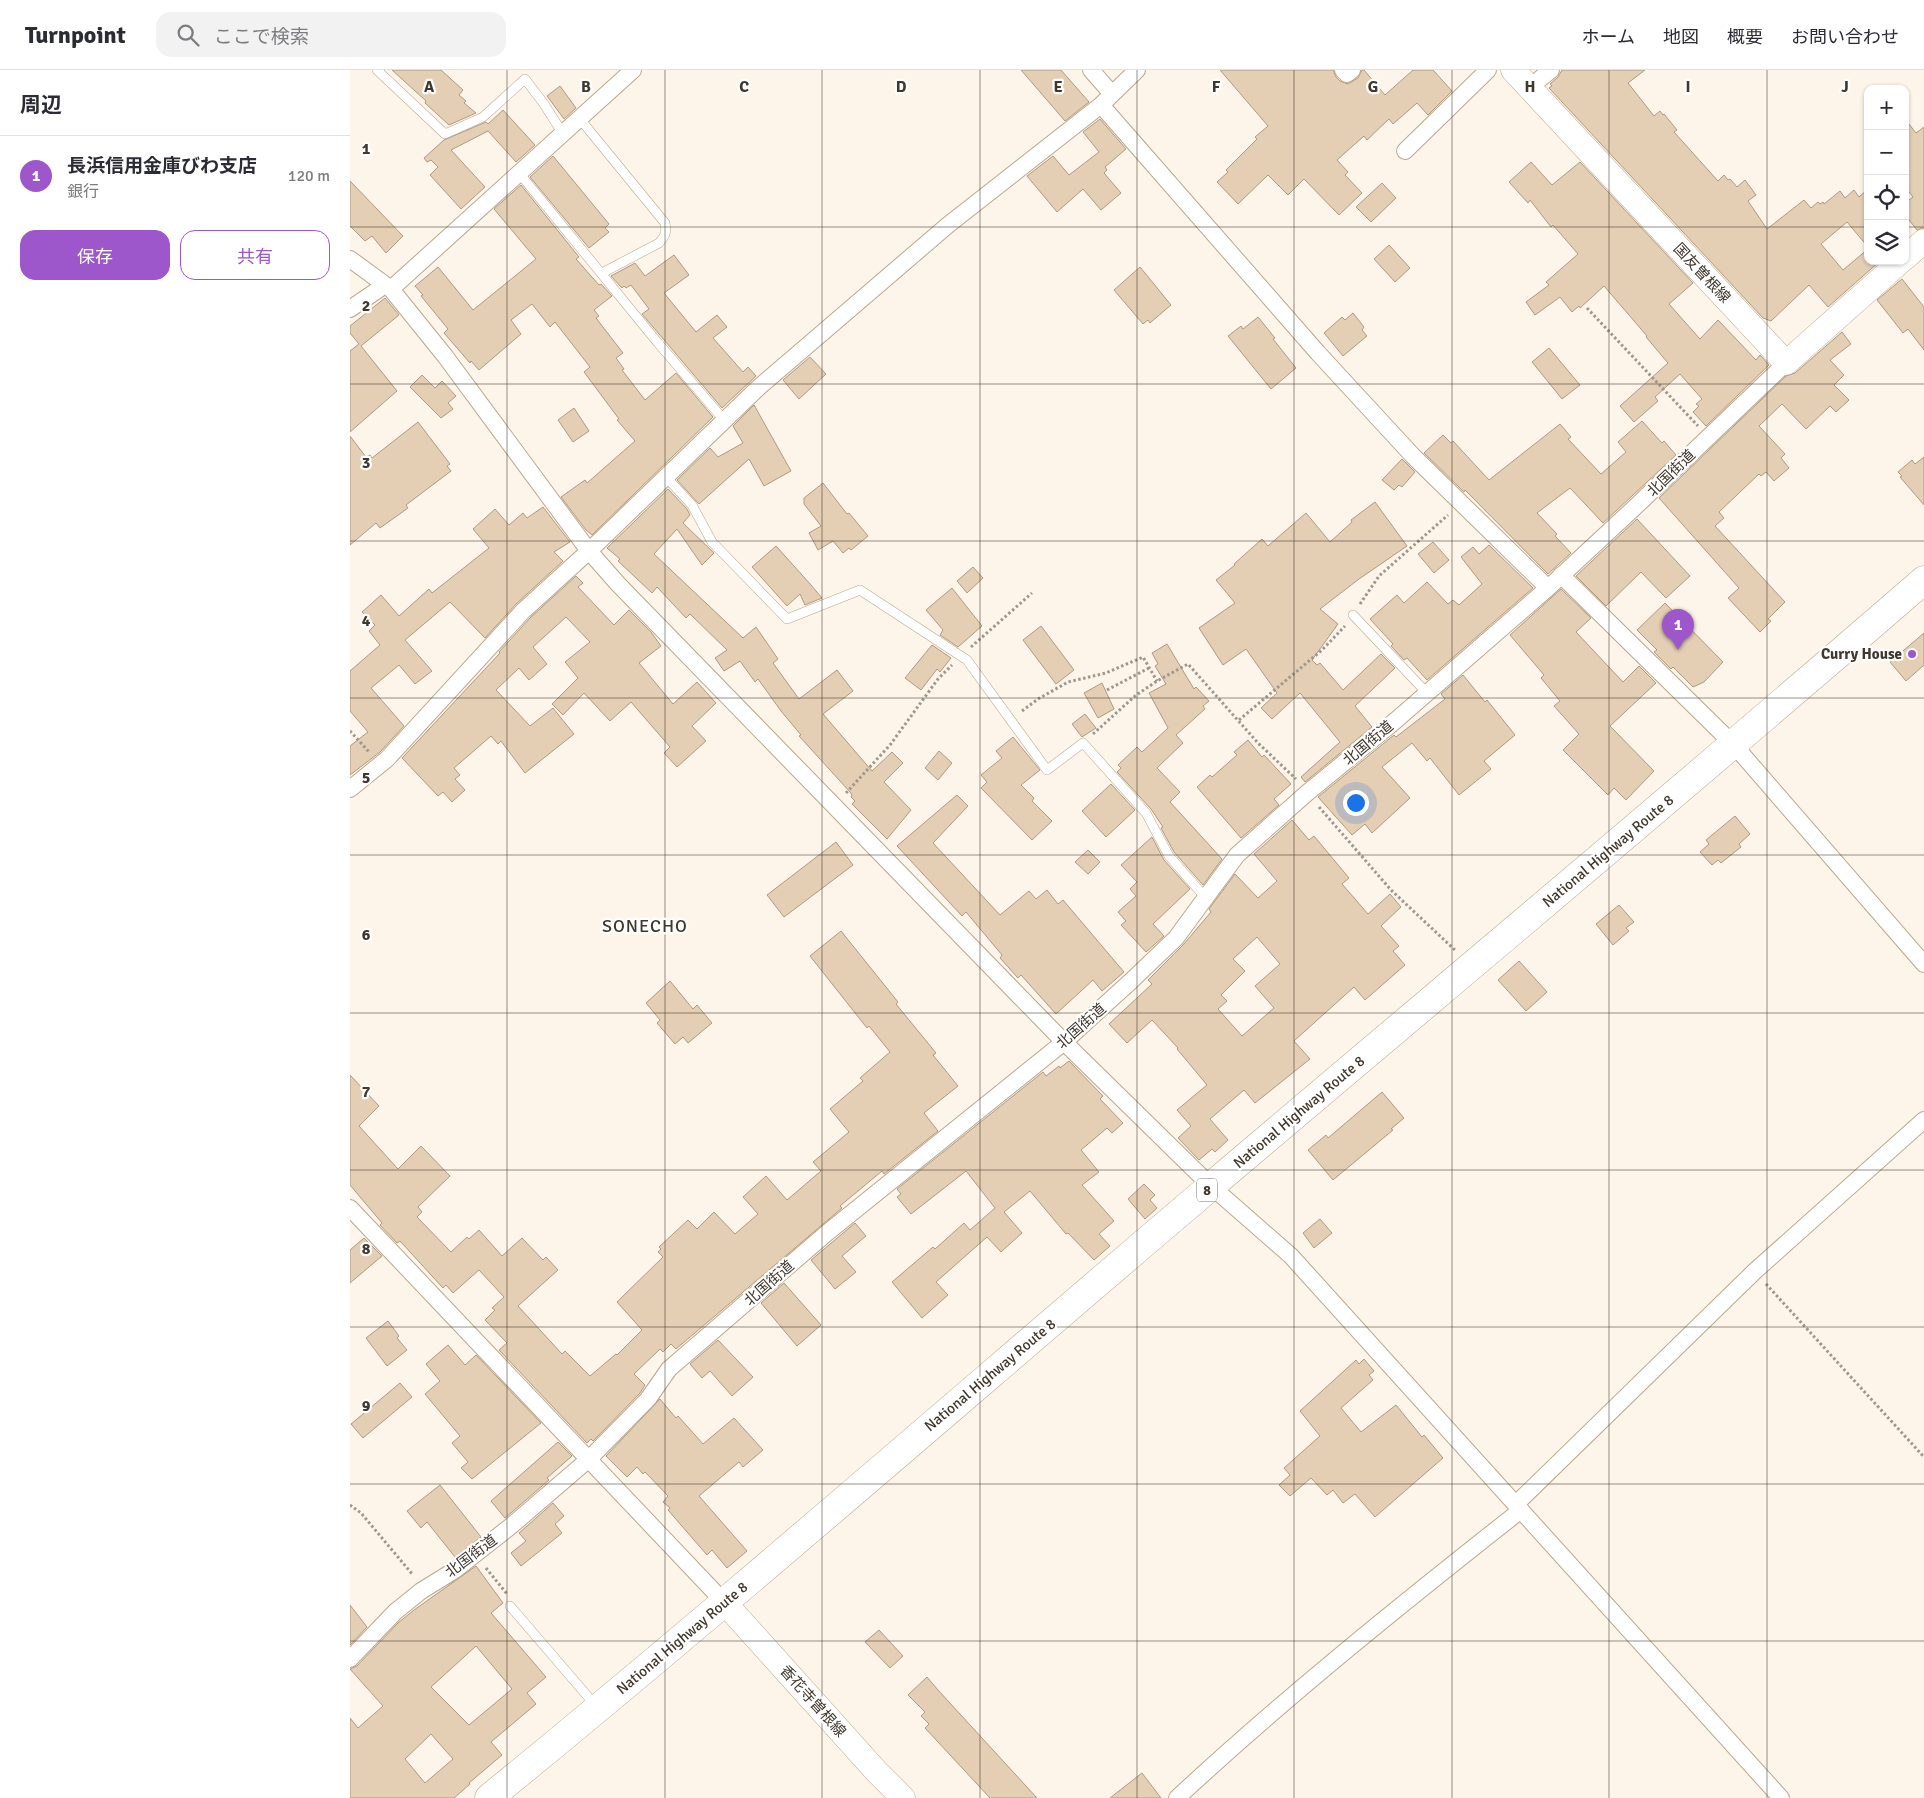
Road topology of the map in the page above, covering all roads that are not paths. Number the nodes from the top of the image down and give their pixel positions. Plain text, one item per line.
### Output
1 (377, 70) edge
2 (633, 70) edge
3 (1091, 70) edge
4 (1137, 70) edge
5 (1343, 70) edge
6 (1352, 70) edge
7 (1488, 70) edge
8 (1514, 70) edge
9 (1551, 70) edge
10 (1530, 87) junction
11 (1107, 100) junction
12 (580, 119) junction
13 (563, 134) junction
14 (1405, 151) dead end
15 (520, 174) junction
16 (1924, 241) edge
17 (1909, 254) edge
18 (350, 259) edge
19 (1896, 265) edge
20 (602, 273) junction
21 (388, 287) junction
22 (350, 309) edge
23 (1786, 363) junction
24 (724, 420) junction
25 (666, 477) junction
26 (589, 552) junction
27 (1562, 575) junction
28 (1924, 580) edge
29 (1548, 588) junction
30 (1353, 615) road end
31 (1427, 693) junction
32 (1734, 745) junction
33 (350, 788) edge
34 (1205, 896) junction
35 (1924, 964) edge
36 (1064, 1042) junction
37 (1924, 1120) edge
38 (1211, 1186) junction
39 (350, 1208) edge
40 (588, 1459) junction
41 (1519, 1507) junction
42 (724, 1602) junction
43 (510, 1606) road end
44 (350, 1659) edge
45 (598, 1708) junction
46 (488, 1798) edge
47 (903, 1798) edge
48 (1177, 1798) edge
49 (1781, 1798) edge

1 - 13 lane
2 - 12 street
3 - 11 street
4 - 11 street
5 - 6 street
7 - 14 street
8 - 10 main road, 国友曽根線
9 - 10 street
10 - 23 main road, 国友曽根線
11 - 24 street
11 - 29 street
12 - 13 street
12 - 20 lane
13 - 15 street
15 - 20 lane
15 - 21 street
16 - 17 main road
18 - 21 street
19 - 23 main road
20 - 24 lane
21 - 22 street
21 - 26 street
23 - 27 street, 北国街道
24 - 25 street
25 - 26 street
25 - 34 lane
26 - 33 street
26 - 36 street
27 - 29 street, 北国街道
27 - 32 street
28 - 32 highway, National Highway Route 8 / 8
29 - 31 street, 北国街道
30 - 31 lane
31 - 34 street, 北国街道
32 - 35 street
32 - 38 highway, National Highway Route 8 / 8
34 - 36 street, 北国街道
36 - 38 street
36 - 40 street, 北国街道
37 - 41 street
38 - 41 street
38 - 42 highway, National Highway Route 8 / 8
39 - 40 street
40 - 42 street
40 - 44 street, 北国街道
41 - 48 street
41 - 49 street
42 - 45 highway, National Highway Route 8 / 8
42 - 47 main road, 香花寺曽根線
43 - 45 lane
45 - 46 highway, National Highway Route 8 / 8

